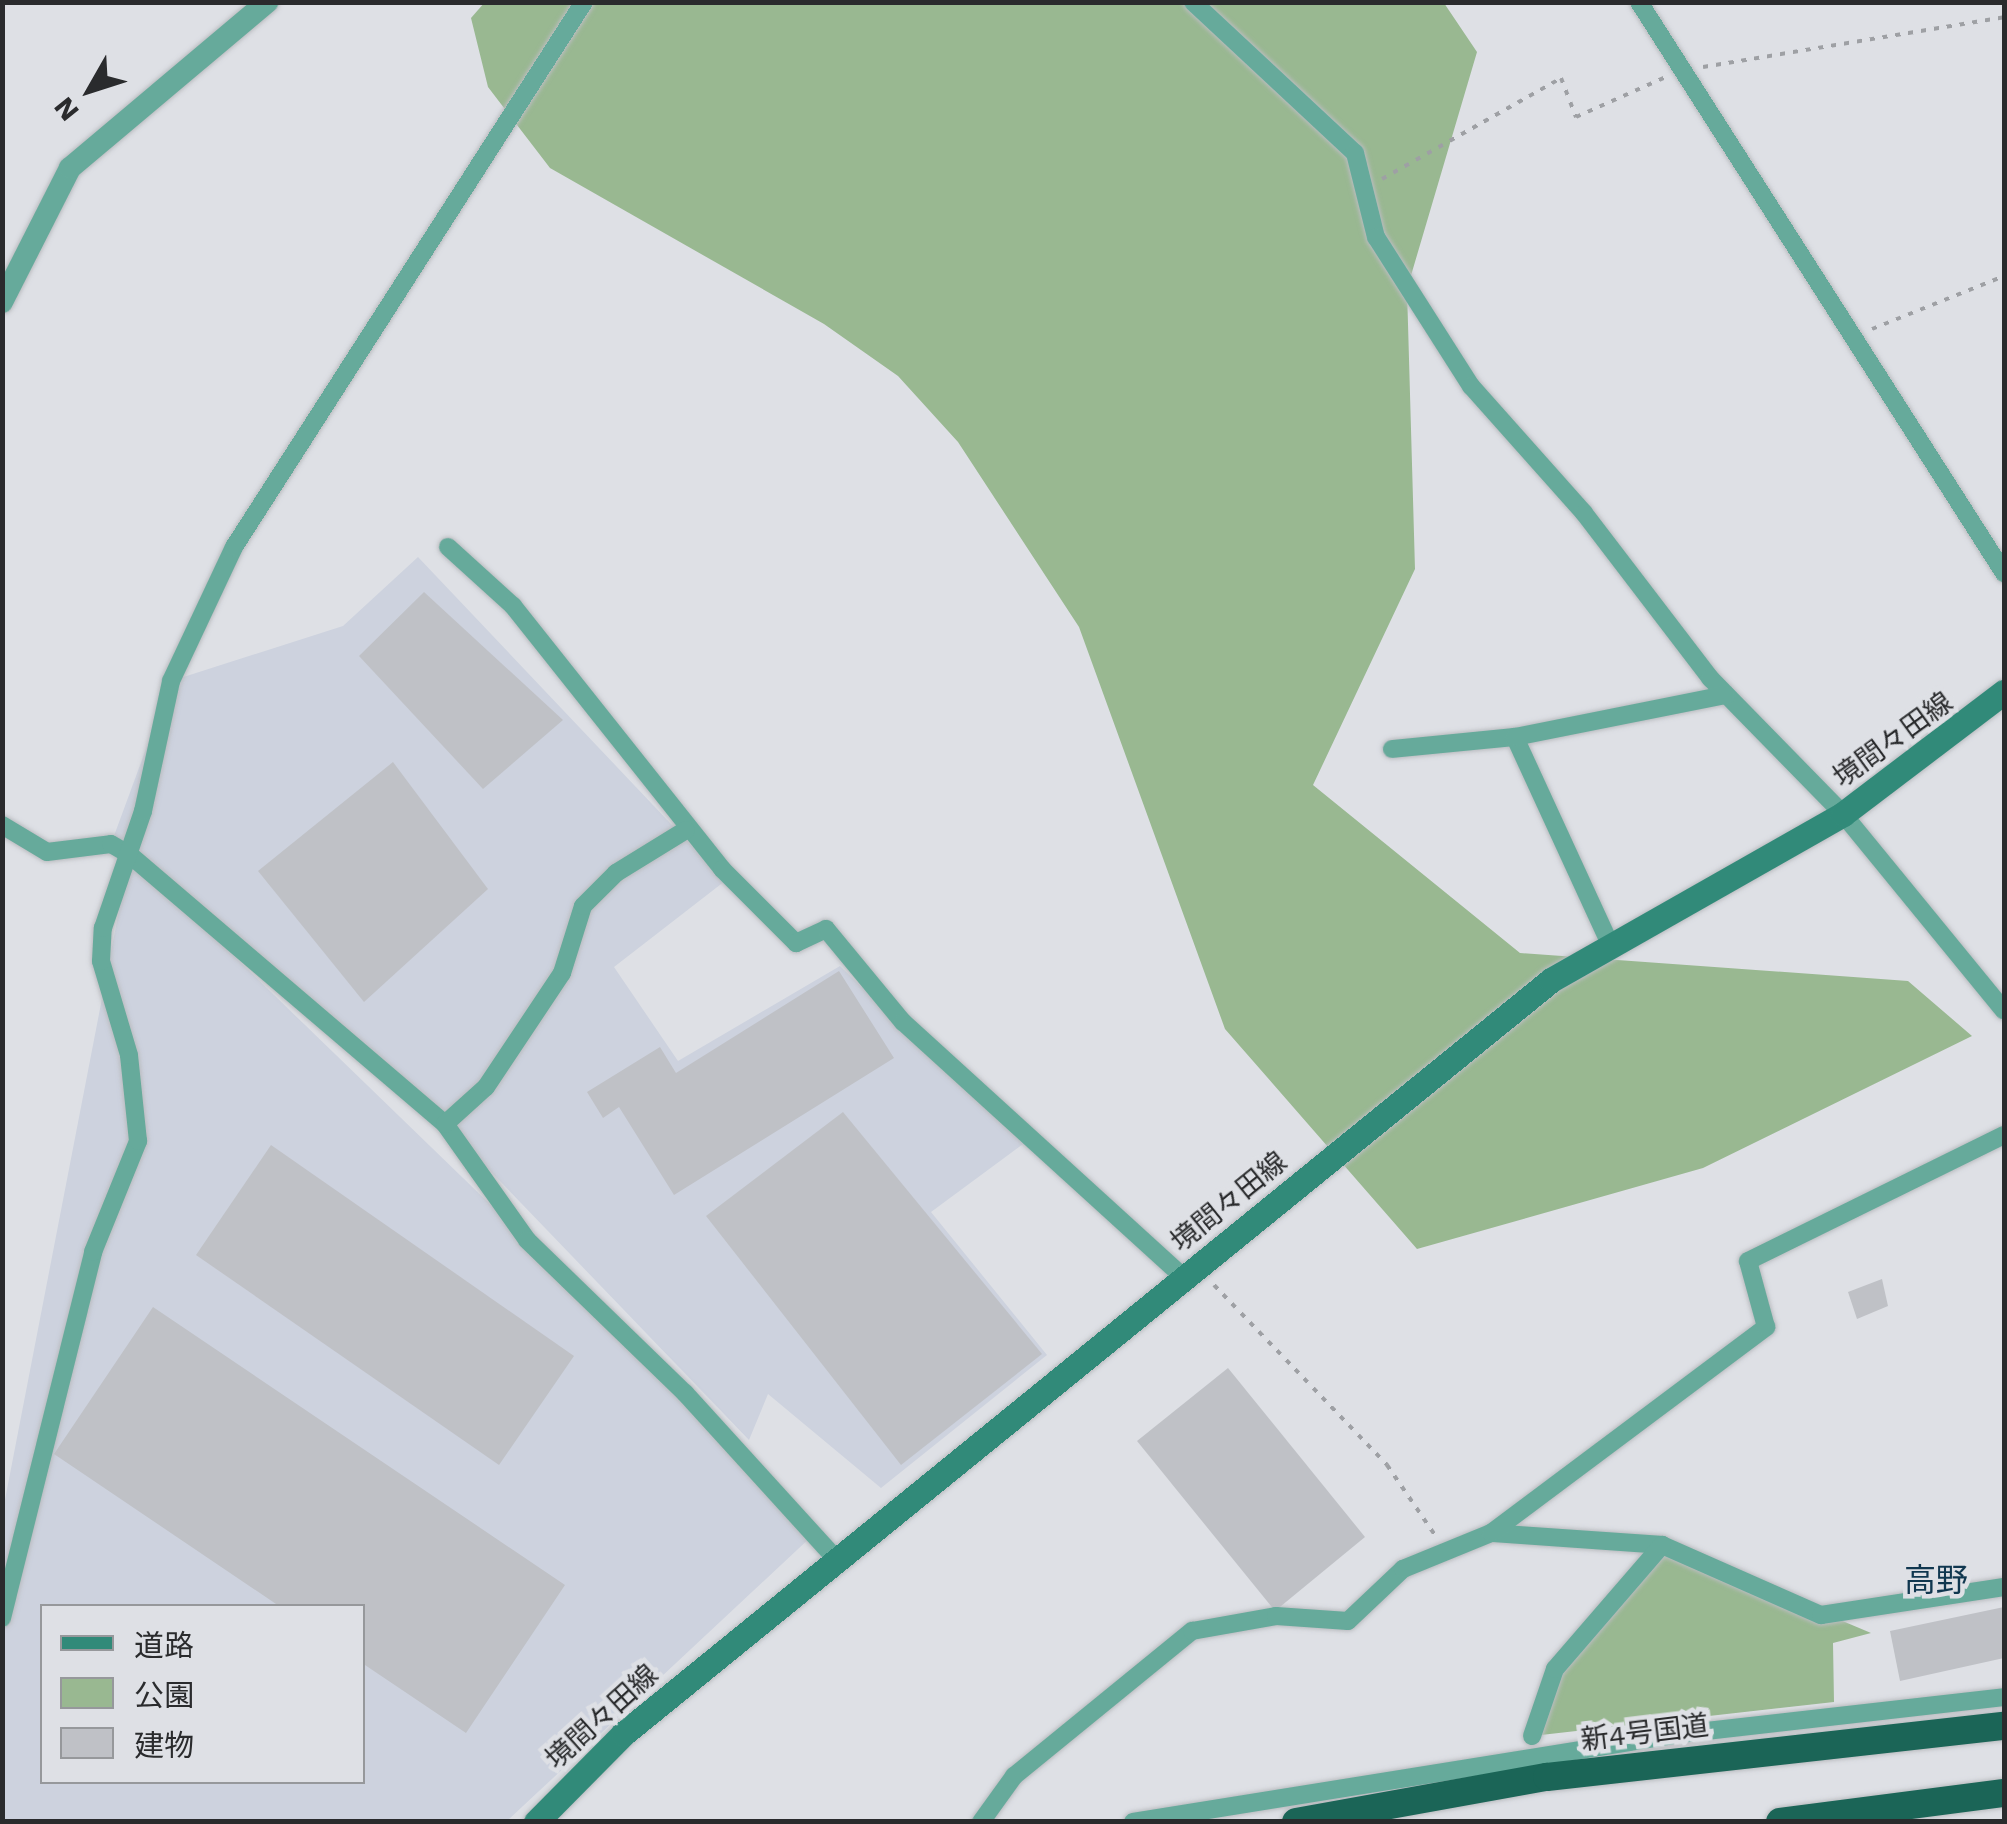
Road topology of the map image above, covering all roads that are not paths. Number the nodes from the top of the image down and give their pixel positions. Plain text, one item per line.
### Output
1 (266, 2) edge
2 (584, 2) edge
3 (1193, 2) edge
4 (1639, 2) edge
5 (2, 302) edge
6 (448, 547) dead end
7 (2004, 573) edge
8 (2004, 692) edge
9 (1726, 695) junction
10 (1516, 737) junction
11 (1392, 749) dead end
12 (1843, 814) junction
13 (2, 825) edge
14 (686, 830) junction
15 (130, 855) junction
16 (1610, 944) junction
17 (2004, 1012) edge
18 (444, 1124) junction
19 (2004, 1135) edge
20 (1190, 1272) junction
21 (1492, 1533) junction
22 (1662, 1545) junction
23 (836, 1559) junction
24 (2004, 1588) edge
25 (2, 1618) edge
26 (2004, 1697) edge
27 (2004, 1726) edge
28 (1532, 1736) dead end
29 (2004, 1793) edge
30 (536, 1822) edge
31 (981, 1822) edge
32 (1133, 1822) edge
33 (1296, 1822) edge
34 (1780, 1822) edge

1 - 5 street
2 - 15 street
3 - 9 street
4 - 7 street
6 - 14 street
8 - 12 main road, 境間々田線
9 - 10 street
9 - 12 street
10 - 11 street
10 - 16 street
12 - 16 main road, 境間々田線
12 - 17 street
13 - 15 street
14 - 18 street
14 - 20 street
15 - 18 street
15 - 25 street
16 - 20 main road, 境間々田線
18 - 23 street
19 - 21 street
20 - 23 main road, 境間々田線
21 - 22 street
21 - 31 street
22 - 24 street
22 - 28 street
23 - 30 main road, 境間々田線
26 - 32 street
27 - 33 highway, 新4号国道
29 - 34 highway

